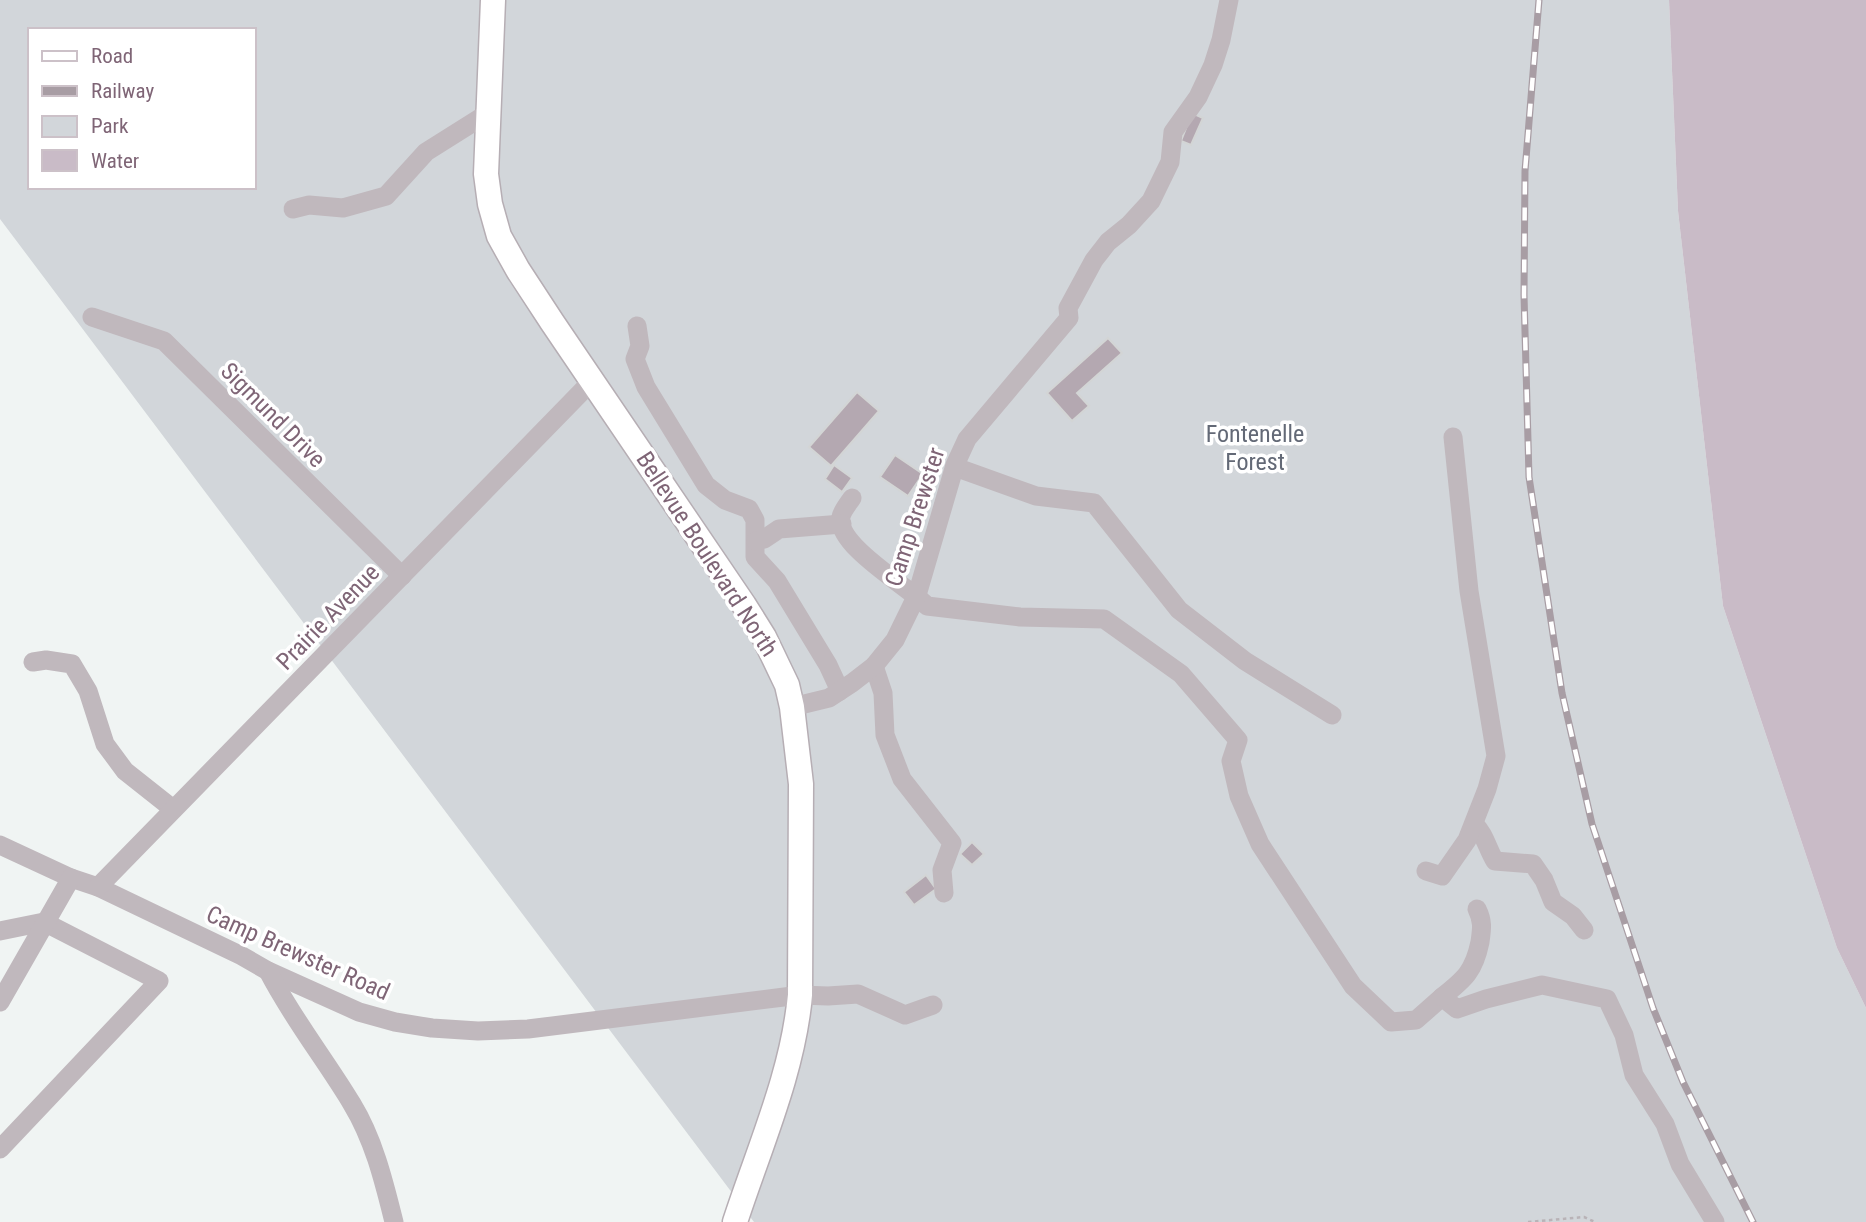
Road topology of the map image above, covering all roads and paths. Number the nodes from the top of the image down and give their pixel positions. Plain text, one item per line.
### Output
1 (493, 0) edge
2 (1228, 0) edge
3 (488, 113) junction
4 (293, 209) dead end
5 (92, 317) dead end
6 (637, 326) dead end
7 (593, 381) junction
8 (1453, 437) dead end
9 (955, 467) junction
10 (852, 498) dead end
11 (842, 524) junction
12 (756, 541) junction
13 (402, 576) junction
14 (917, 595) junction
15 (33, 662) dead end
16 (874, 666) junction
17 (839, 691) junction
18 (792, 707) junction
19 (1332, 715) dead end
20 (173, 809) junction
21 (1474, 824) junction
22 (0, 845) edge
23 (1426, 871) dead end
24 (71, 878) junction
25 (98, 887) junction
26 (944, 893) dead end
27 (1477, 909) dead end
28 (44, 922) junction
29 (1584, 930) dead end
30 (0, 931) edge
31 (268, 971) junction
32 (3, 991) edge
33 (800, 995) junction
34 (1442, 997) junction
35 (933, 1005) dead end
36 (0, 1150) edge
37 (394, 1222) edge
38 (735, 1222) edge
39 (1528, 1222) edge
40 (1595, 1222) edge
41 (1715, 1222) edge

1 - 3 main road, Bellevue Boulevard North
2 - 9 street, Camp Brewster
3 - 4 street
3 - 7 main road, Bellevue Boulevard North
5 - 13 street, Sigmund Drive
6 - 12 street
7 - 13 street, Prairie Avenue
7 - 18 main road, Bellevue Boulevard North
8 - 21 street
9 - 14 street, Camp Brewster
9 - 19 street
10 - 11 street
11 - 12 street
11 - 14 street
12 - 17 street
13 - 20 street, Prairie Avenue
14 - 16 street, Camp Brewster
14 - 34 street
15 - 20 street
16 - 17 street, Camp Brewster
16 - 26 street
17 - 18 street, Camp Brewster
18 - 33 main road, Bellevue Boulevard North
20 - 25 street, Prairie Avenue
21 - 23 street
21 - 29 street
22 - 24 street, Camp Brewster Road
24 - 25 street, Camp Brewster Road
24 - 28 street
25 - 31 street, Camp Brewster Road
27 - 34 street
28 - 30 street
28 - 32 street
28 - 36 street
31 - 33 street, Camp Brewster Road
31 - 37 street
33 - 35 street, Camp Brewster Road
33 - 38 main road, Bellevue Boulevard North
34 - 41 street
39 - 40 path

